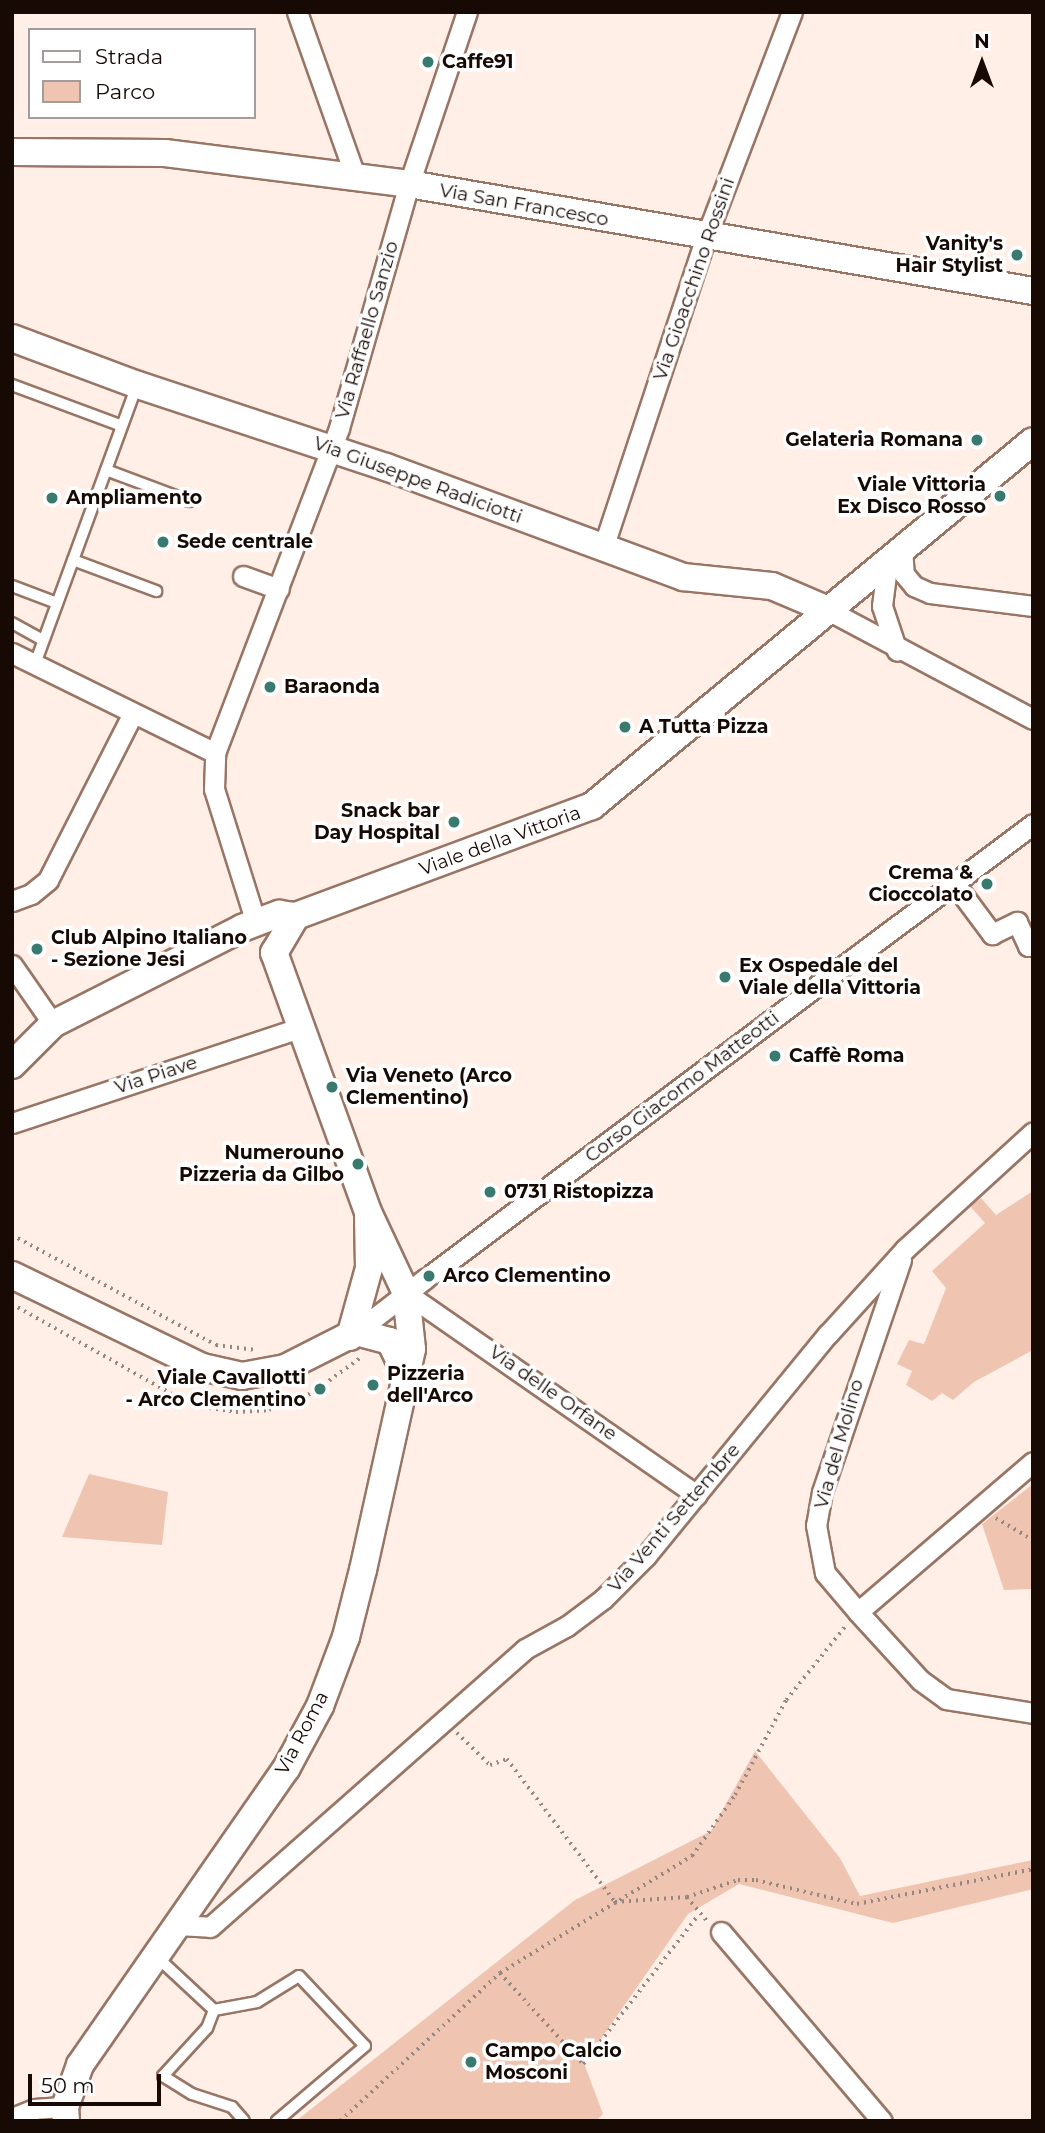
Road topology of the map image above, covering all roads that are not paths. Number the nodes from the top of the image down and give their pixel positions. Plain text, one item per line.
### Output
1 (296, 12) edge
2 (467, 12) edge
3 (792, 12) edge
4 (12, 152) edge
5 (356, 179) junction
6 (409, 184) junction
7 (706, 237) junction
8 (1033, 291) edge
9 (12, 338) edge
10 (12, 385) edge
11 (138, 385) junction
12 (122, 426) junction
13 (1033, 441) edge
14 (330, 447) junction
15 (106, 470) junction
16 (189, 502) dead end
17 (603, 548) junction
18 (895, 553) junction
19 (73, 560) junction
20 (243, 576) dead end
21 (12, 586) edge
22 (279, 589) junction
23 (156, 591) dead end
24 (57, 603) junction
25 (1033, 606) edge
26 (826, 609) junction
27 (12, 623) edge
28 (43, 640) junction
29 (897, 651) junction
30 (13, 654) edge
31 (35, 664) junction
32 (133, 713) junction
33 (1033, 719) edge
34 (215, 753) junction
35 (1033, 824) edge
36 (954, 883) junction
37 (12, 901) edge
38 (296, 916) junction
39 (256, 923) junction
40 (224, 940) junction
41 (1033, 943) edge
42 (274, 953) junction
43 (12, 965) edge
44 (53, 1024) junction
45 (300, 1028) junction
46 (12, 1065) edge
47 (12, 1123) edge
48 (1033, 1132) edge
49 (368, 1212) junction
50 (905, 1249) junction
51 (12, 1275) edge
52 (421, 1282) junction
53 (353, 1335) junction
54 (404, 1370) junction
55 (1033, 1462) edge
56 (697, 1495) junction
57 (858, 1612) junction
58 (1033, 1713) edge
59 (177, 1925) junction
60 (721, 1933) road end
61 (157, 1957) junction
62 (214, 2010) junction
63 (66, 2114) edge
64 (19, 2117) edge
65 (244, 2121) edge
66 (277, 2121) edge
67 (882, 2121) edge

1 - 5 street
2 - 6 street, Via Raffaello Sanzio
3 - 7 street, Via Gioacchino Rossini
4 - 5 main road, Via San Francesco
5 - 6 main road, Via San Francesco
6 - 7 main road, Via San Francesco
6 - 14 street, Via Raffaello Sanzio
7 - 8 main road, Via San Francesco
7 - 17 street, Via Gioacchino Rossini
9 - 11 main road, Via Giuseppe Radiciotti
10 - 12 lane
11 - 12 lane
11 - 14 main road, Via Giuseppe Radiciotti
12 - 15 lane
13 - 18 main road, Viale della Vittoria
14 - 17 main road, Via Giuseppe Radiciotti
14 - 22 street, Via Raffaello Sanzio
15 - 16 lane
15 - 19 lane
17 - 26 main road, Via Giuseppe Radiciotti
18 - 25 street
18 - 26 main road, Viale della Vittoria
18 - 29 street
19 - 23 lane
19 - 24 lane
20 - 22 street
21 - 24 lane
22 - 34 street, Via Raffaello Sanzio
24 - 28 lane
26 - 29 street
26 - 38 main road, Viale della Vittoria
27 - 28 lane
28 - 31 lane
29 - 33 street
30 - 31 street
31 - 32 street
32 - 34 street
32 - 37 street
34 - 39 street, Via Raffaello Sanzio
35 - 36 street, Corso Giacomo Matteotti
36 - 41 street
36 - 52 street, Corso Giacomo Matteotti
38 - 39 main road, Viale della Vittoria
38 - 42 main road
39 - 40 main road, Viale della Vittoria
40 - 42 main road
40 - 44 main road, Viale della Vittoria
42 - 45 main road
43 - 44 street
44 - 46 main road, Viale della Vittoria
45 - 47 street, Via Piave
45 - 49 main road
48 - 50 street, Via Venti Settembre
49 - 52 main road, Via Roma
49 - 53 main road
50 - 56 street, Via Venti Settembre
50 - 57 street, Via del Molino
51 - 53 main road
52 - 53 street, Corso Giacomo Matteotti
52 - 54 main road, Via Roma
52 - 56 street, Via delle Orfane
53 - 54 main road
54 - 59 main road, Via Roma
55 - 57 street
56 - 59 street, Via Venti Settembre
57 - 58 street, Via del Molino
59 - 61 main road, Via Roma
60 - 67 street
61 - 62 lane
61 - 63 main road, Via Roma
62 - 65 lane
62 - 66 lane
63 - 64 street

